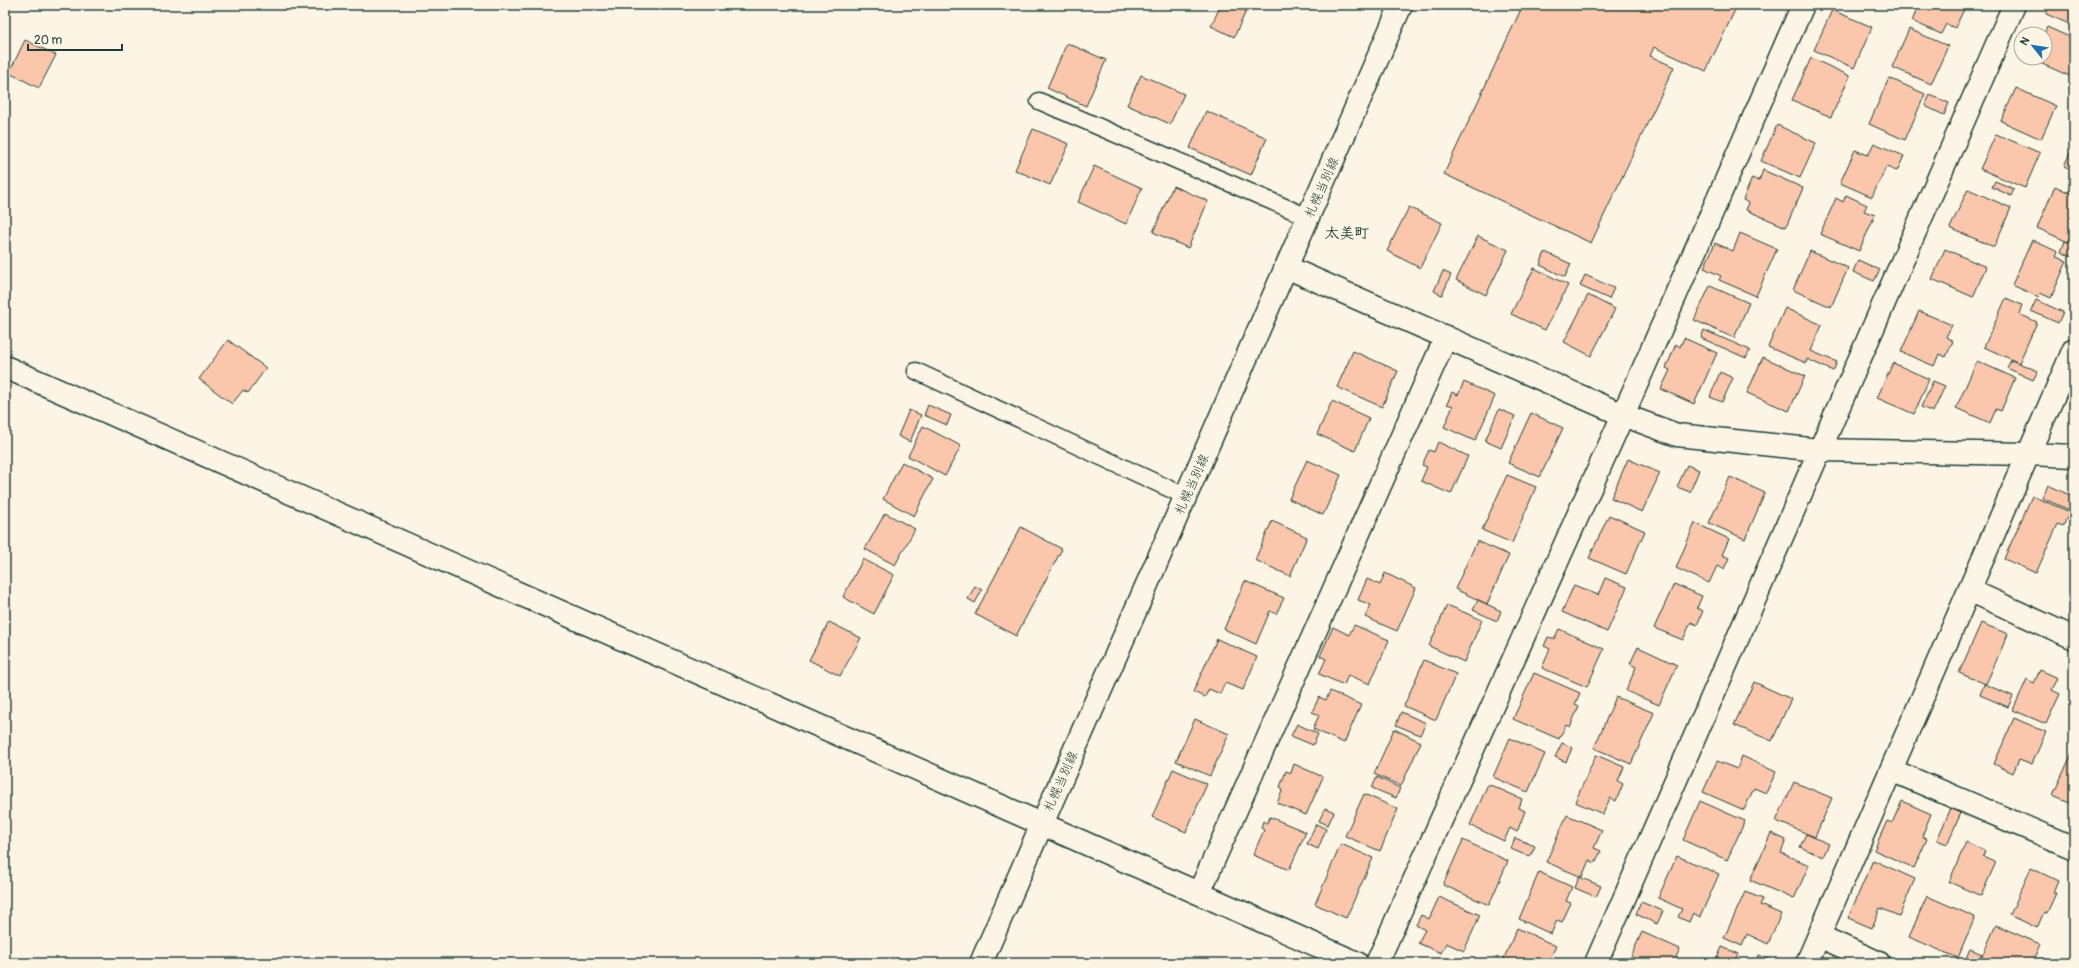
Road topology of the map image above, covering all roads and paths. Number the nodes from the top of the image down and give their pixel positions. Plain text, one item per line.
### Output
1 (1401, 5) edge
2 (1803, 5) edge
3 (2014, 5) edge
4 (1039, 101) dead end
5 (1308, 217) junction
6 (1286, 267) junction
7 (1446, 337) junction
8 (2074, 349) edge
9 (5, 366) edge
10 (916, 371) dead end
11 (1623, 415) junction
12 (1819, 450) junction
13 (2028, 454) junction
14 (2074, 456) edge
15 (1185, 496) junction
16 (1969, 590) junction
17 (2074, 638) edge
18 (1891, 770) junction
19 (1042, 824) junction
20 (2074, 848) edge
21 (1198, 893) junction
22 (1819, 936) junction
23 (981, 963) edge
24 (1357, 963) edge
25 (1377, 963) edge
26 (1596, 963) edge
27 (1807, 963) edge
28 (1880, 963) edge

1 - 5 street, 札幌当別線
2 - 11 street
3 - 12 street
4 - 5 lane
5 - 6 street, 札幌当別線
6 - 7 street
6 - 15 street, 札幌当別線
7 - 11 street
7 - 21 street
8 - 13 street
9 - 19 street
10 - 15 lane
11 - 12 street
11 - 25 street
12 - 13 street
12 - 26 street
13 - 14 street
13 - 16 street
15 - 19 street, 札幌当別線
16 - 17 street
16 - 18 street
18 - 20 street
18 - 22 street
19 - 21 street
19 - 23 street, 札幌当別線
21 - 24 street
22 - 27 street
22 - 28 street

